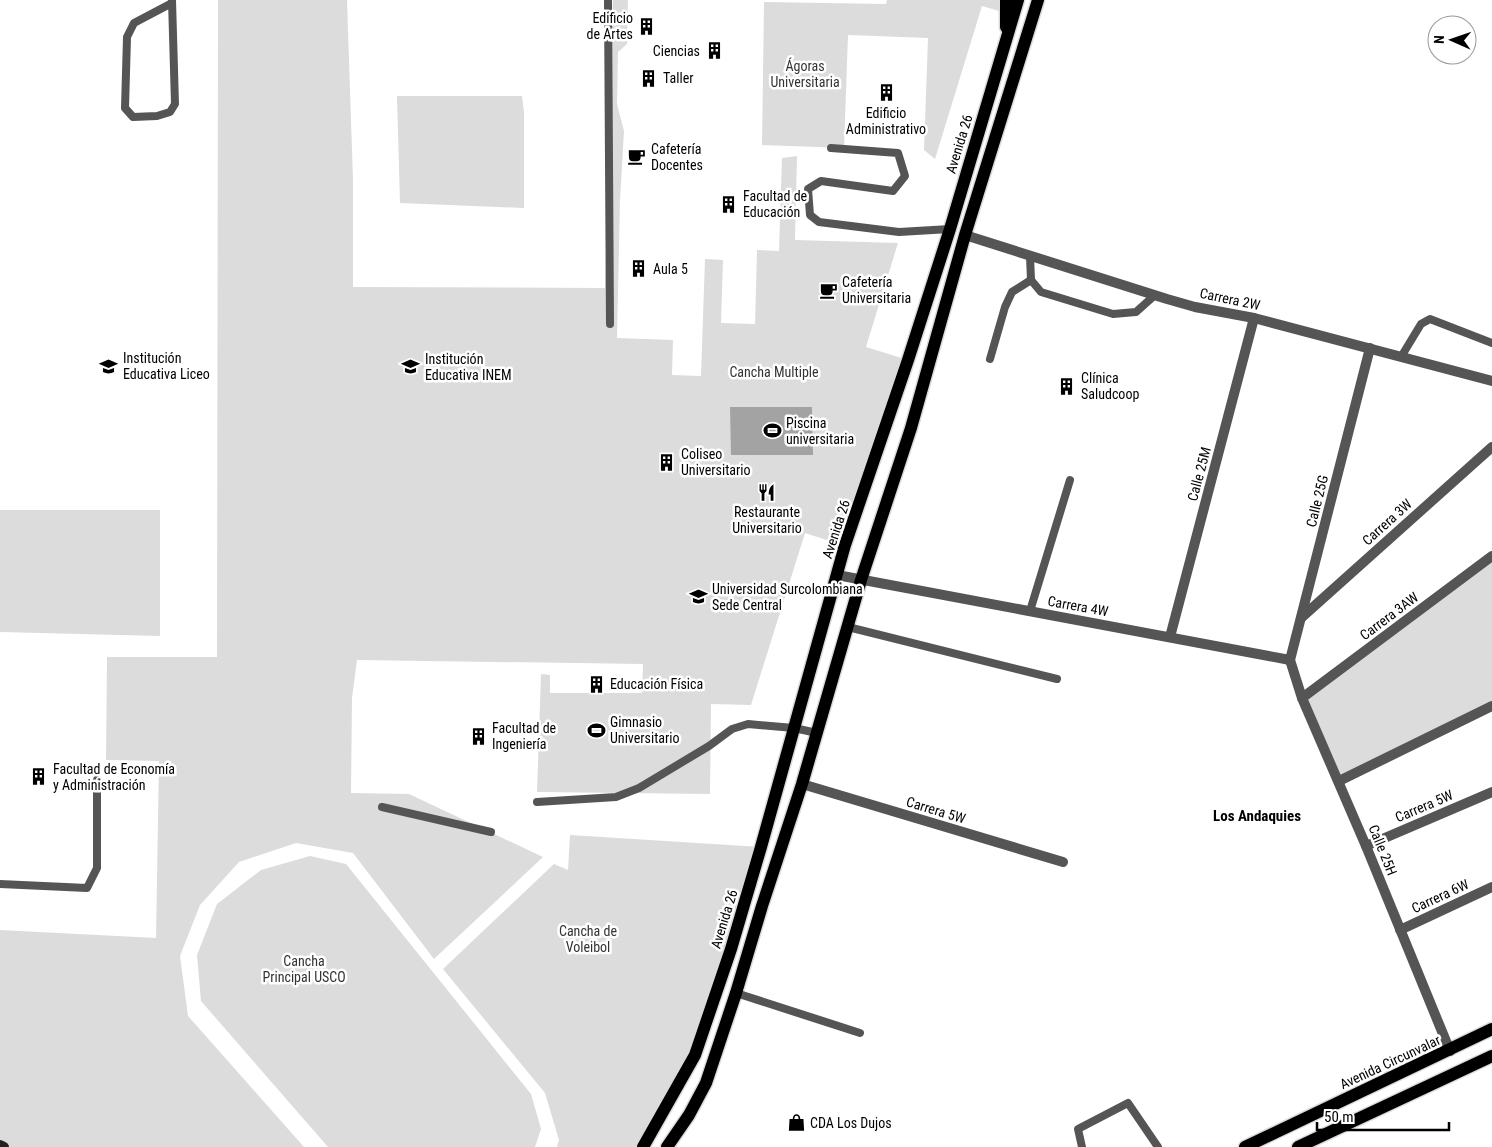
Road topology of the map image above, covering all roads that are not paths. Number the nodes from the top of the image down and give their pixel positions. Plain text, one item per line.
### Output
1 (608, 0) edge
2 (1006, 0) edge
3 (1018, 0) edge
4 (1038, 0) edge
5 (172, 1) edge
6 (1006, 41) junction
7 (831, 148) dead end
8 (950, 229) junction
9 (965, 235) junction
10 (1030, 256) junction
11 (1031, 280) junction
12 (1155, 295) junction
13 (1254, 318) junction
14 (610, 324) dead end
15 (1492, 342) edge
16 (1370, 348) junction
17 (1401, 357) junction
18 (990, 360) dead end
19 (1492, 381) edge
20 (1492, 447) edge
21 (1070, 480) dead end
22 (1492, 556) edge
23 (837, 575) junction
24 (861, 580) junction
25 (1030, 611) junction
26 (1301, 618) junction
27 (848, 627) junction
28 (1170, 637) junction
29 (1290, 660) junction
30 (1057, 679) dead end
31 (1302, 698) junction
32 (1492, 706) edge
33 (794, 728) junction
34 (817, 733) junction
35 (97, 780) dead end
36 (1339, 780) junction
37 (802, 784) junction
38 (1492, 792) edge
39 (537, 802) dead end
40 (382, 807) dead end
41 (491, 832) dead end
42 (1366, 846) junction
43 (1063, 862) dead end
44 (0, 884) edge
45 (1492, 888) edge
46 (1400, 930) junction
47 (736, 993) junction
48 (1492, 1029) edge
49 (860, 1033) dead end
50 (1450, 1051) junction
51 (1492, 1056) edge
52 (0, 1145) edge
53 (4, 1147) edge
54 (643, 1147) edge
55 (668, 1147) edge
56 (1082, 1147) edge
57 (1158, 1147) edge
58 (1245, 1147) edge
59 (1298, 1147) edge

1 - 14 lane
2 - 6 main road
3 - 6 main road, Avenida 26
4 - 9 main road
5 - 5 lane
6 - 8 main road, Avenida 26
7 - 8 lane
8 - 23 main road, Avenida 26
9 - 10 street, Carrera 2W
9 - 24 main road
10 - 11 lane
10 - 12 street, Carrera 2W
11 - 12 lane
11 - 18 lane
12 - 13 street, Carrera 2W
13 - 16 street, Carrera 2W
13 - 28 street, Calle 25M
15 - 17 lane
16 - 17 street, Carrera 2W
16 - 26 street, Calle 25G
17 - 19 street, Carrera 2W
20 - 26 street, Carrera 3W
21 - 25 lane
22 - 31 street, Carrera 3AW
23 - 24 street, Carrera 4W
23 - 33 main road, Avenida 26
24 - 25 street, Carrera 4W
24 - 27 main road
25 - 28 street, Carrera 4W
26 - 29 street, Calle 25G
27 - 30 lane
27 - 34 main road
28 - 29 street, Carrera 4W
29 - 31 street, Calle 25H
31 - 36 street, Calle 25H
32 - 36 street
33 - 34 lane
33 - 39 lane
33 - 54 main road, Avenida 26
34 - 37 main road
35 - 44 lane
36 - 42 street, Calle 25H
37 - 43 street, Carrera 5W
37 - 47 main road
38 - 42 street, Carrera 5W
40 - 41 lane
42 - 46 street, Calle 25H
45 - 46 street, Carrera 6W
46 - 50 street, Calle 25H
47 - 49 lane
47 - 55 main road
48 - 50 main road, Avenida Circunvalar
50 - 58 main road, Avenida Circunvalar
51 - 59 main road
52 - 53 main road
56 - 57 lane

